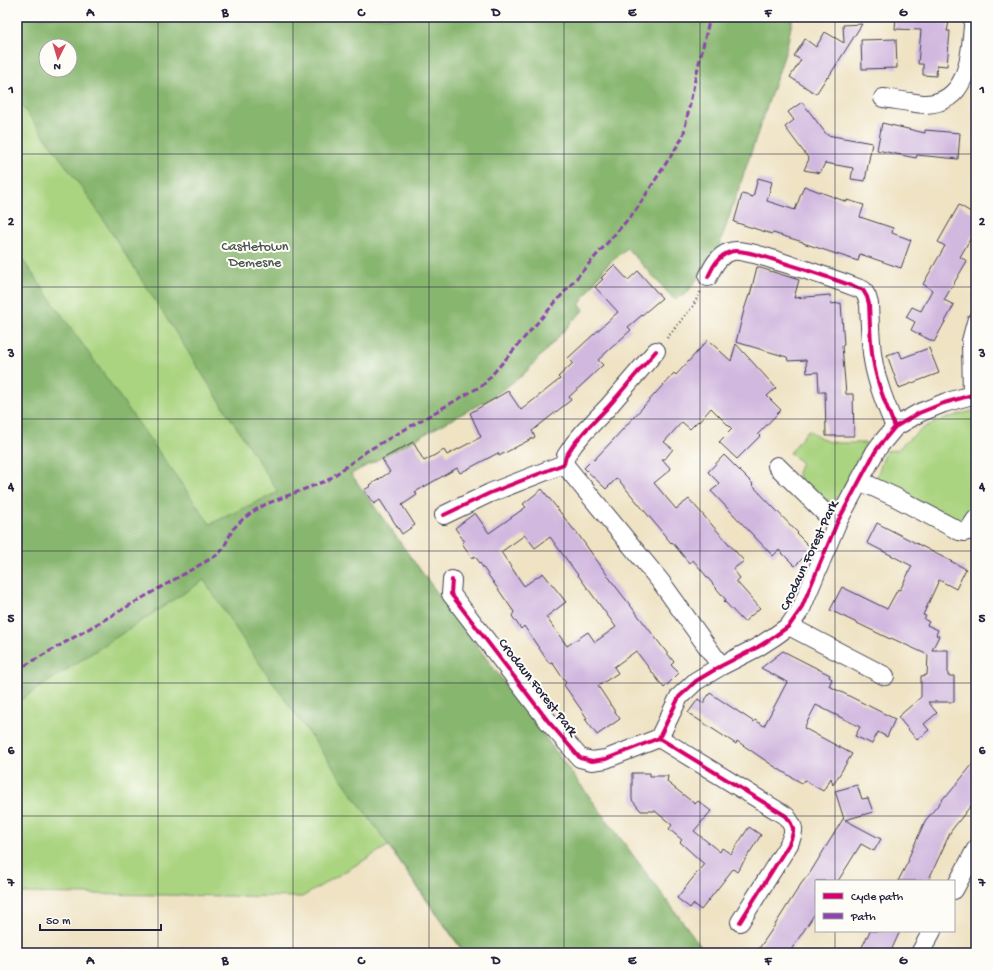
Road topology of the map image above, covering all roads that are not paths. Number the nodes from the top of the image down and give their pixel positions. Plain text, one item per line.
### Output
1 (974, 17) edge
2 (883, 98) dead end
3 (708, 277) road end
4 (976, 322) edge
5 (656, 351) road end
6 (974, 395) edge
7 (895, 427) junction
8 (564, 464) junction
9 (777, 466) dead end
10 (860, 481) junction
11 (444, 515) dead end
12 (976, 519) edge
13 (837, 523) junction
14 (452, 580) dead end
15 (789, 626) junction
16 (721, 666) junction
17 (885, 676) dead end
18 (659, 738) junction
19 (976, 849) edge
20 (955, 888) edge
21 (740, 922) dead end
22 (931, 932) edge
23 (920, 953) edge

1 - 2 street
3 - 7 street
4 - 6 street, Crodaun Forest Park
5 - 8 street
6 - 7 street, Crodaun Forest Park
7 - 10 street, Crodaun Forest Park
8 - 11 street
8 - 16 street
9 - 13 street, Crodaun Forest Park
10 - 12 street
10 - 13 street, Crodaun Forest Park
13 - 15 street, Crodaun Forest Park
14 - 18 street, Crodaun Forest Park
15 - 16 street, Crodaun Forest Park
15 - 17 street, Crodaun Forest Park
16 - 18 street, Crodaun Forest Park
18 - 21 street
19 - 20 street
22 - 23 street

